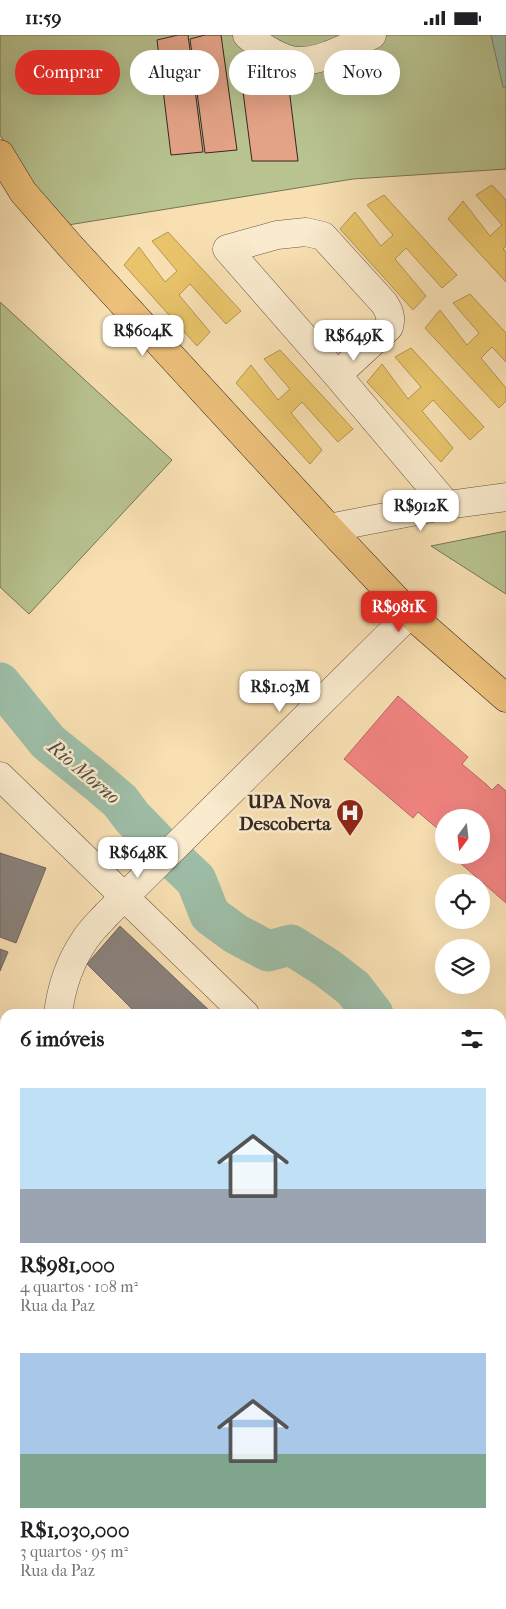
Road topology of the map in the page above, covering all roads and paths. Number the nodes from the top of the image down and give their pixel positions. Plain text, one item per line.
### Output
1 (247, 35) edge
2 (372, 35) edge
3 (0, 154) edge
4 (337, 375) junction
5 (506, 497) edge
6 (447, 505) junction
7 (329, 528) junction
8 (410, 614) junction
9 (506, 698) edge
10 (0, 776) edge
11 (132, 889) junction
12 (59, 1009) edge
13 (240, 1009) edge

1 - 2 street
3 - 7 main road
4 - 4 street
4 - 6 street
5 - 6 street
6 - 7 street
7 - 8 main road
8 - 9 main road
8 - 11 street
10 - 11 street
11 - 12 street
11 - 13 street

